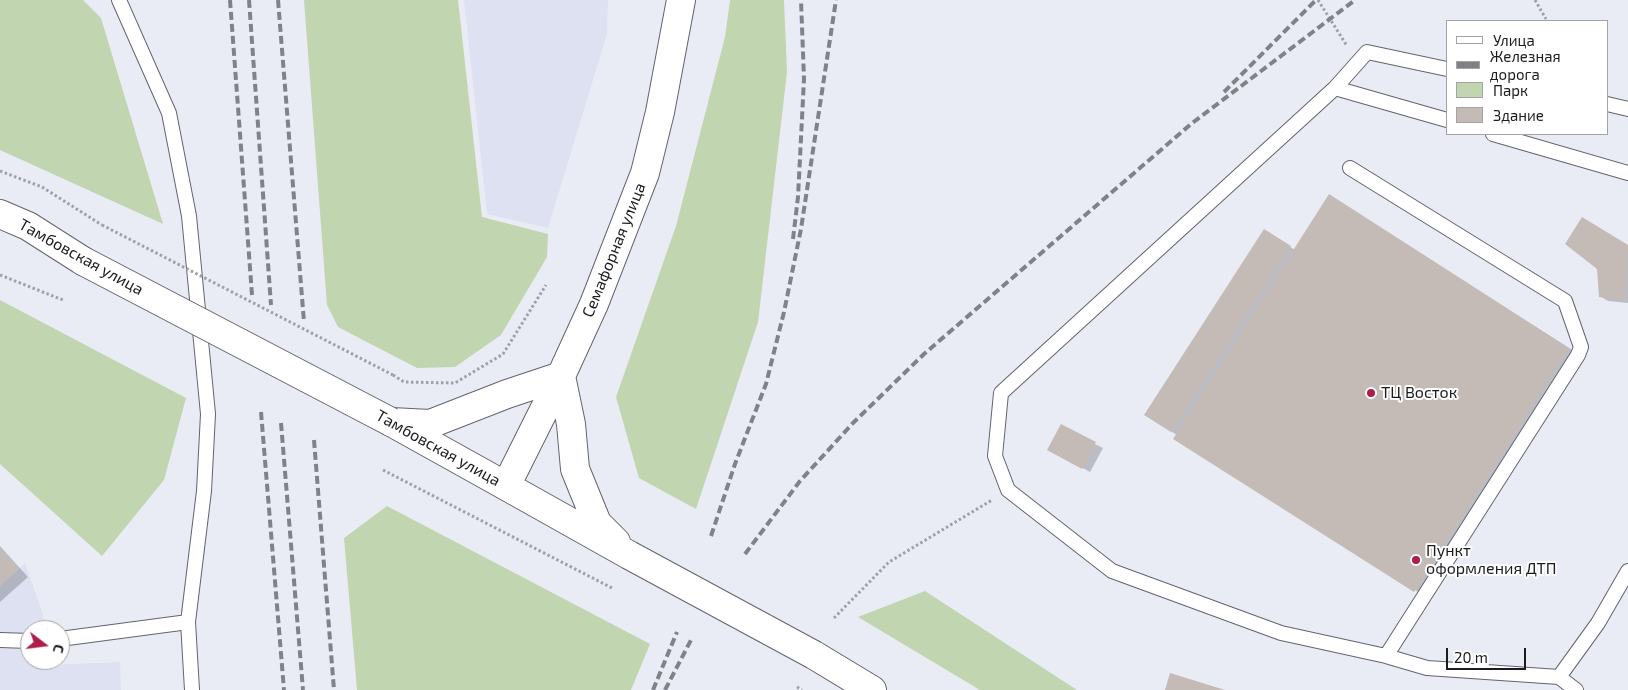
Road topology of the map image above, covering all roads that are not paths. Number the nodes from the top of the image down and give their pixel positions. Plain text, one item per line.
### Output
1 (119, 0) edge
2 (681, 0) edge
3 (1446, 70) edge
4 (1335, 88) junction
5 (1608, 104) edge
6 (1628, 109) edge
7 (1446, 120) edge
8 (1495, 135) edge
9 (1350, 168) dead end
10 (1628, 173) edge
11 (0, 214) edge
12 (561, 376) junction
13 (392, 422) junction
14 (506, 486) junction
15 (629, 555) junction
16 (1628, 571) edge
17 (188, 622) junction
18 (70, 638) edge
19 (0, 640) edge
20 (20, 641) edge
21 (1386, 656) junction
22 (1559, 677) junction
23 (192, 690) edge
24 (872, 690) edge
25 (1576, 690) edge

1 - 17 lane
2 - 12 main road, Семафорная улица
3 - 4 lane
4 - 7 lane
4 - 21 lane
5 - 6 lane
8 - 10 lane
9 - 21 lane
11 - 13 main road, Тамбовская улица, bridge
12 - 13 main road
12 - 14 main road, Семафорная улица
12 - 15 main road
13 - 14 main road, Тамбовская улица
14 - 15 main road, Тамбовская улица
15 - 24 main road, Тамбовская улица, bridge
16 - 22 lane
17 - 18 lane
17 - 23 lane
19 - 20 lane
21 - 22 lane
22 - 25 lane

